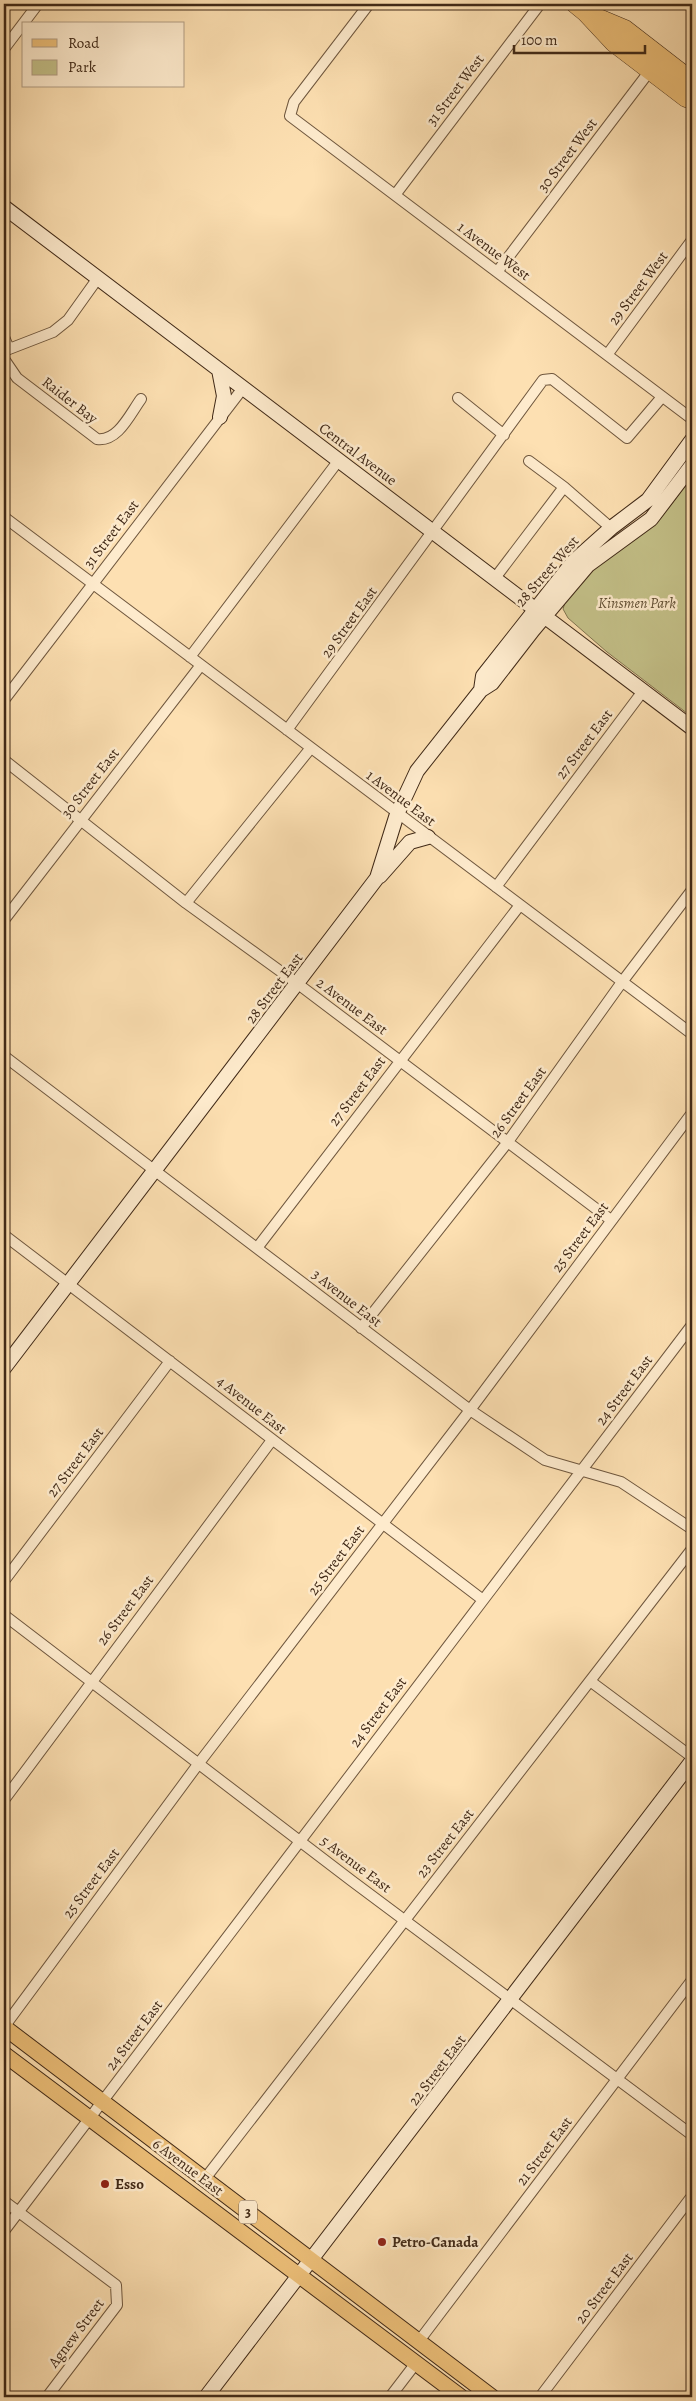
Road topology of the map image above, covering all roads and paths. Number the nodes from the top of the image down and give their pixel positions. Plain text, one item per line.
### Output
1 (38, 4) edge
2 (369, 4) edge
3 (540, 4) edge
4 (580, 8) edge
5 (24, 22) edge
6 (22, 25) edge
7 (4, 49) edge
8 (655, 64) junction
9 (692, 80) edge
10 (692, 100) edge
11 (395, 195) junction
12 (4, 207) edge
13 (692, 240) edge
14 (497, 272) junction
15 (98, 278) junction
16 (4, 337) edge
17 (6, 350) edge
18 (607, 355) junction
19 (4, 359) edge
20 (219, 370) junction
21 (243, 388) junction
22 (662, 397) junction
23 (458, 398) dead end
24 (141, 399) dead end
25 (220, 417) junction
26 (692, 419) edge
27 (504, 435) junction
28 (692, 440) edge
29 (339, 460) junction
30 (528, 461) dead end
31 (692, 465) edge
32 (564, 488) junction
33 (4, 517) edge
34 (611, 528) junction
35 (434, 532) junction
36 (494, 578) junction
37 (92, 583) junction
38 (540, 613) junction
39 (190, 657) junction
40 (201, 665) junction
41 (642, 691) junction
42 (4, 700) edge
43 (692, 728) edge
44 (287, 730) junction
45 (310, 749) junction
46 (4, 760) edge
47 (397, 814) junction
48 (80, 820) junction
49 (428, 838) junction
50 (377, 878) junction
51 (496, 887) junction
52 (692, 890) edge
53 (186, 903) junction
54 (520, 905) junction
55 (4, 920) edge
56 (622, 982) junction
57 (298, 984) junction
58 (692, 1034) edge
59 (4, 1056) edge
60 (399, 1060) junction
61 (692, 1112) edge
62 (507, 1143) junction
63 (156, 1170) junction
64 (612, 1220) junction
65 (4, 1235) edge
66 (257, 1248) junction
67 (68, 1284) junction
68 (692, 1325) edge
69 (361, 1328) junction
70 (170, 1361) junction
71 (4, 1368) edge
72 (470, 1410) junction
73 (272, 1440) junction
74 (581, 1470) junction
75 (382, 1524) junction
76 (692, 1529) edge
77 (692, 1548) edge
78 (4, 1581) edge
79 (483, 1600) junction
80 (4, 1614) edge
81 (91, 1681) junction
82 (590, 1681) junction
83 (692, 1759) edge
84 (200, 1763) junction
85 (4, 1800) edge
86 (299, 1840) junction
87 (405, 1919) junction
88 (692, 1980) edge
89 (511, 2000) junction
90 (4, 2027) edge
91 (4, 2054) edge
92 (617, 2079) junction
93 (102, 2103) junction
94 (90, 2119) junction
95 (692, 2135) edge
96 (204, 2180) junction
97 (692, 2196) edge
98 (4, 2201) edge
99 (18, 2212) junction
100 (4, 2231) edge
101 (312, 2261) junction
102 (300, 2277) junction
103 (419, 2341) junction
104 (416, 2363) junction
105 (47, 2397) edge
106 (206, 2397) edge
107 (390, 2397) edge
108 (461, 2397) edge
109 (492, 2397) edge
110 (540, 2397) edge

1 - 5 street
2 - 11 street, 1 Avenue West
3 - 11 street, 31 Street West
4 - 8 highway
6 - 7 street
8 - 9 highway
8 - 10 highway
8 - 14 street, 30 Street West
11 - 14 street, 1 Avenue West
12 - 15 street, Central Avenue
13 - 18 street, 29 Street West
14 - 18 street, 1 Avenue West
15 - 17 street
15 - 20 street, Central Avenue
16 - 17 street
18 - 22 street, 1 Avenue West
19 - 24 street, Raider Bay
20 - 21 street, Central Avenue
20 - 25 street
21 - 25 street, 31 Street East
21 - 29 street, Central Avenue
22 - 26 street, 1 Avenue West
22 - 27 street, 29 Street East
23 - 27 street
25 - 37 street, 31 Street East
27 - 35 street, 29 Street East
28 - 34 street, 28 Street West
29 - 35 street, Central Avenue
29 - 39 street
30 - 32 street
31 - 38 street, 28 Street West
32 - 34 street
32 - 36 street
33 - 37 street, 1 Avenue East
34 - 38 street, 28 Street West
35 - 36 street, Central Avenue
35 - 44 street, 29 Street East
36 - 38 street, Central Avenue
37 - 39 street, 1 Avenue East
37 - 42 street, 31 Street East
38 - 41 street, Central Avenue
38 - 47 street, 28 Street East
39 - 40 street, 1 Avenue East
40 - 44 street, 1 Avenue East
40 - 48 street, 30 Street East
41 - 43 street, Central Avenue
41 - 51 street, 27 Street East
44 - 45 street, 1 Avenue East
45 - 47 street, 1 Avenue East
45 - 53 street
46 - 48 street, 2 Avenue East
47 - 49 street, 1 Avenue East
47 - 50 street, 28 Street East
48 - 53 street, 2 Avenue East
48 - 55 street, 30 Street East
49 - 50 street
49 - 51 street, 1 Avenue East
50 - 57 street, 28 Street East
51 - 54 street, 1 Avenue East
52 - 56 street, 26 Street East
53 - 57 street, 2 Avenue East
54 - 56 street, 1 Avenue East
54 - 60 street, 27 Street East
56 - 58 street, 1 Avenue East
56 - 62 street, 26 Street East
57 - 60 street, 2 Avenue East
57 - 63 street, 28 Street East
59 - 63 street, 3 Avenue East
60 - 62 street, 2 Avenue East
60 - 66 street, 27 Street East
61 - 64 street, 25 Street East
62 - 64 street, 2 Avenue East
62 - 69 street, 26 Street East
63 - 66 street, 3 Avenue East
63 - 67 street, 28 Street East
64 - 72 street, 25 Street East
65 - 67 street, 4 Avenue East
66 - 69 street, 3 Avenue East
67 - 70 street, 4 Avenue East
67 - 71 street, 28 Street East
68 - 74 street, 24 Street East
69 - 72 street, 3 Avenue East
70 - 73 street, 4 Avenue East
70 - 78 street, 27 Street East
72 - 74 street, 3 Avenue East
72 - 75 street, 25 Street East
73 - 75 street, 4 Avenue East
73 - 81 street, 26 Street East
74 - 76 street, 3 Avenue East
74 - 79 street, 24 Street East
75 - 79 street, 4 Avenue East
75 - 84 street, 25 Street East
77 - 82 street, 23 Street East
79 - 86 street, 24 Street East
80 - 81 street, 5 Avenue East
81 - 84 street, 5 Avenue East
81 - 85 street, 26 Street East
82 - 83 street
82 - 87 street, 23 Street East
83 - 89 street, 22 Street East
84 - 86 street, 5 Avenue East
84 - 90 street, 25 Street East
86 - 87 street, 5 Avenue East
86 - 93 street, 24 Street East
87 - 89 street, 5 Avenue East
87 - 96 street, 23 Street East
88 - 92 street, 21 Street East
89 - 92 street, 5 Avenue East
89 - 101 street, 22 Street East
90 - 93 main road, 6 Avenue East / 3
91 - 94 main road, 6 Avenue East / 3
92 - 95 street, 5 Avenue East
92 - 103 street, 21 Street East
93 - 94 street, 24 Street East
93 - 96 main road, 6 Avenue East / 3
94 - 99 street, 24 Street East
94 - 102 main road, 6 Avenue East / 3
96 - 101 main road, 6 Avenue East / 3
97 - 110 street, 20 Street East
98 - 99 street
99 - 100 street, 24 Street East
99 - 105 street, Agnew Street
101 - 102 street, 22 Street East
101 - 103 main road, 6 Avenue East / 3
102 - 104 main road, 6 Avenue East / 3
102 - 106 street, 22 Street East
103 - 109 main road, 6 Avenue East / 3
104 - 107 street
104 - 108 main road, 6 Avenue East / 3

